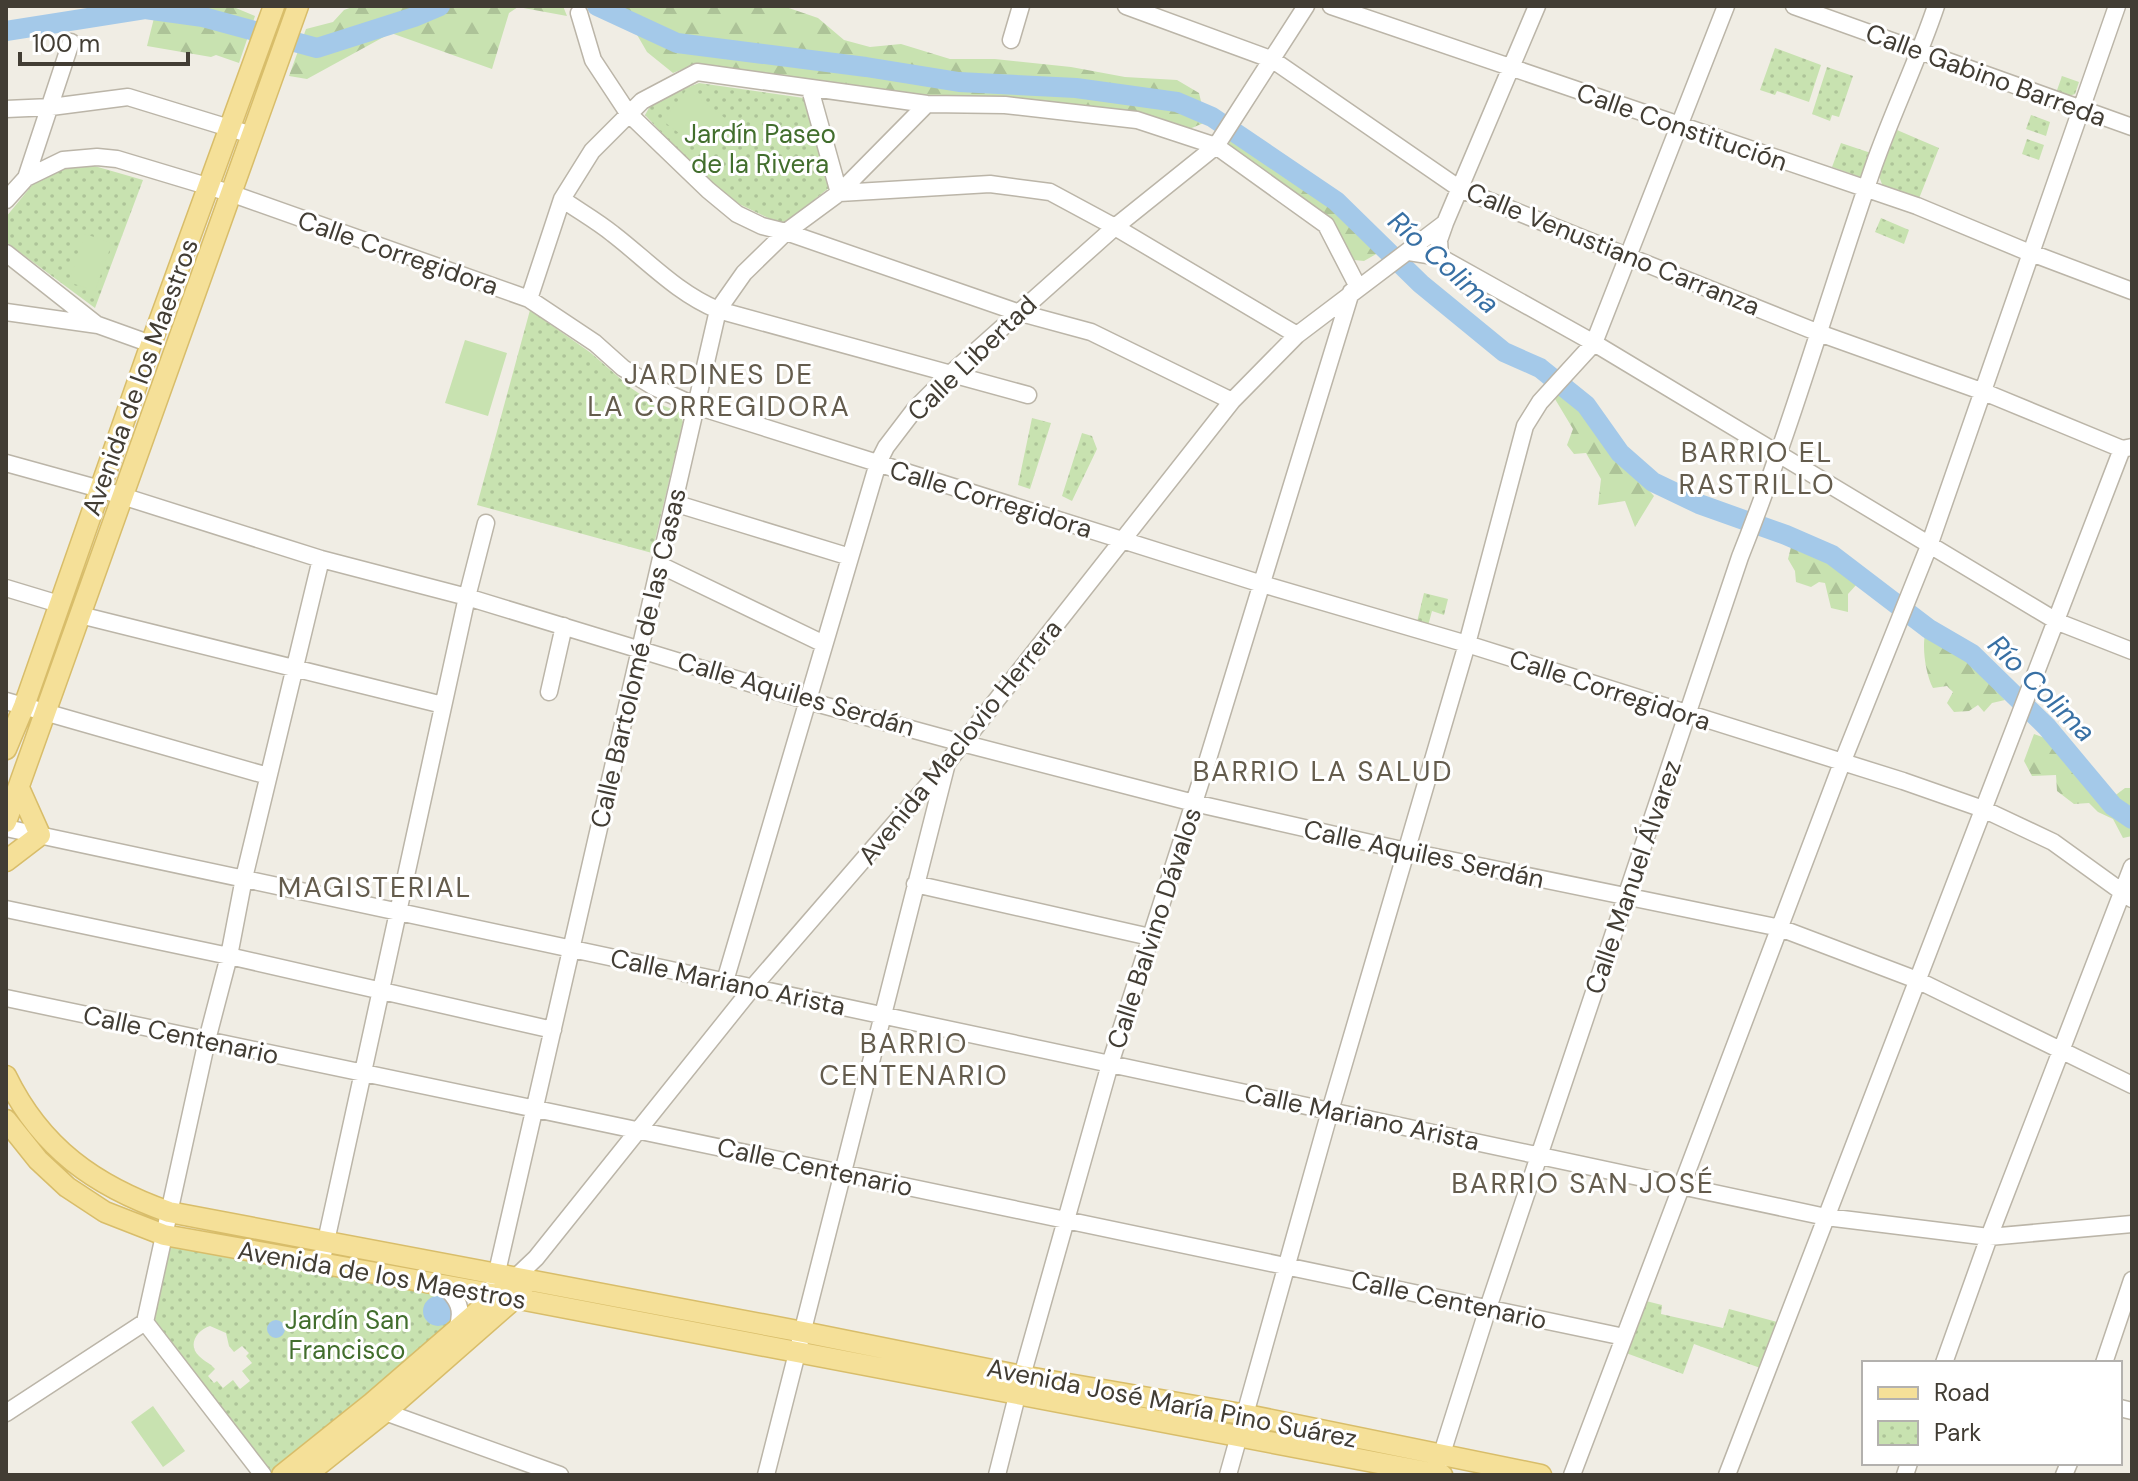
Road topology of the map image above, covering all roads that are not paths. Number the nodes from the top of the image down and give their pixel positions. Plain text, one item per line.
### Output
1 (298, 6) edge
2 (1021, 6) edge
3 (1126, 6) edge
4 (1306, 6) edge
5 (1331, 6) edge
6 (1537, 6) edge
7 (1726, 6) edge
8 (1794, 6) edge
9 (1936, 6) edge
10 (2117, 6) edge
11 (272, 13) edge
12 (579, 13) dead end
13 (1011, 40) dead end
14 (71, 42) dead end
15 (1920, 52) junction
16 (1273, 60) junction
17 (1511, 69) junction
18 (810, 89) junction
19 (927, 104) junction
20 (51, 107) junction
21 (2083, 108) junction
22 (6, 109) edge
23 (628, 113) junction
24 (1680, 126) junction
25 (231, 127) junction
26 (2132, 127) edge
27 (252, 135) junction
28 (1216, 146) junction
29 (26, 178) junction
30 (209, 187) junction
31 (1460, 189) junction
32 (1866, 189) junction
33 (230, 193) junction
34 (839, 193) junction
35 (562, 199) junction
36 (6, 200) edge
37 (1445, 223) junction
38 (1115, 227) junction
39 (786, 232) junction
40 (1409, 252) junction
41 (6, 253) edge
42 (2032, 253) junction
43 (1440, 257) junction
44 (1627, 257) junction
45 (1359, 286) junction
46 (2132, 291) edge
47 (529, 299) junction
48 (718, 310) junction
49 (6, 312) edge
50 (1017, 312) junction
51 (98, 325) junction
52 (1819, 333) junction
53 (1297, 335) junction
54 (1594, 343) junction
55 (151, 344) junction
56 (949, 375) junction
57 (1984, 392) junction
58 (1028, 395) dead end
59 (1232, 401) junction
60 (696, 406) junction
61 (2127, 448) edge
62 (1778, 455) junction
63 (6, 463) edge
64 (878, 463) junction
65 (100, 489) junction
66 (123, 496) junction
67 (674, 503) junction
68 (486, 523) dead end
69 (1123, 540) junction
70 (1929, 546) junction
71 (850, 557) junction
72 (321, 559) junction
73 (660, 565) junction
74 (1262, 584) junction
75 (6, 588) edge
76 (467, 597) junction
77 (59, 604) junction
78 (80, 615) junction
79 (2058, 622) junction
80 (564, 626) junction
81 (824, 644) junction
82 (1467, 644) junction
83 (641, 648) junction
84 (2132, 651) edge
85 (296, 668) junction
86 (549, 692) dead end
87 (808, 701) junction
88 (15, 704) edge
89 (443, 705) junction
90 (46, 713) junction
91 (1688, 714) junction
92 (962, 743) junction
93 (6, 749) edge
94 (947, 763) junction
95 (1842, 763) junction
96 (268, 776) junction
97 (19, 788) junction
98 (1194, 803) junction
99 (1983, 809) junction
100 (6, 825) edge
101 (40, 835) junction
102 (1406, 851) junction
103 (6, 861) edge
104 (2132, 867) edge
105 (244, 878) junction
106 (915, 884) junction
107 (2127, 896) edge
108 (1626, 898) junction
109 (6, 909) edge
110 (398, 911) junction
111 (1780, 928) junction
112 (1150, 937) junction
113 (572, 949) junction
114 (229, 956) junction
115 (1917, 980) junction
116 (725, 981) junction
117 (753, 987) junction
118 (380, 992) junction
119 (6, 998) edge
120 (883, 1015) junction
121 (553, 1030) junction
122 (207, 1040) junction
123 (2062, 1050) junction
124 (1110, 1064) junction
125 (363, 1073) junction
126 (6, 1076) edge
127 (2132, 1085) edge
128 (535, 1109) junction
129 (1330, 1111) junction
130 (6, 1120) edge
131 (638, 1130) junction
132 (1540, 1155) junction
133 (841, 1173) junction
134 (1682, 1186) junction
135 (169, 1212) junction
136 (1826, 1217) junction
137 (1066, 1220) junction
138 (2132, 1224) edge
139 (164, 1235) junction
140 (1989, 1237) junction
141 (326, 1241) junction
142 (321, 1264) junction
143 (1287, 1266) junction
144 (2132, 1280) edge
145 (443, 1285) junction
146 (509, 1286) junction
147 (1488, 1308) junction
148 (145, 1322) junction
149 (457, 1329) junction
150 (1624, 1337) junction
151 (800, 1342) junction
152 (1945, 1361) edge
153 (2105, 1361) edge
154 (1020, 1386) junction
155 (379, 1408) junction
156 (6, 1413) edge
157 (1247, 1415) junction
158 (1239, 1437) junction
159 (1439, 1470) edge
160 (263, 1475) edge
161 (282, 1475) edge
162 (306, 1475) edge
163 (560, 1475) edge
164 (766, 1475) edge
165 (997, 1475) edge
166 (1228, 1475) edge
167 (1541, 1475) edge
168 (1572, 1475) edge
169 (1727, 1475) edge

1 - 27 main road, Avenida de los Maestros
2 - 13 street
3 - 16 street, Calle Venustiano Carranza
4 - 16 street, Calle Libertad
5 - 17 street, Calle Constitución
6 - 17 street
7 - 24 street
8 - 15 street, Calle Gabino Barreda
9 - 15 street, Calle Manuel Álvarez
10 - 21 street
11 - 25 main road, Avenida de los Maestros
12 - 23 street
14 - 20 street
15 - 21 street, Calle Gabino Barreda
15 - 32 street, Calle Manuel Álvarez
16 - 28 street, Calle Libertad
16 - 31 street, Calle Venustiano Carranza
17 - 24 street, Calle Constitución
17 - 31 street
18 - 19 street
18 - 23 street
18 - 34 street
19 - 28 street
19 - 34 street, Calle Bartolomé de las Casas
20 - 22 street
20 - 25 street
20 - 29 street
21 - 26 street, Calle Gabino Barreda
21 - 42 street
23 - 35 street
23 - 39 street
24 - 32 street, Calle Constitución
24 - 44 street
25 - 27 street
25 - 30 main road, Avenida de los Maestros
27 - 33 main road, Avenida de los Maestros
28 - 38 street, Calle Libertad
28 - 45 street
29 - 30 street, Calle Corregidora
29 - 36 street
30 - 33 street, Calle Corregidora
30 - 55 main road, Avenida de los Maestros
31 - 37 street
31 - 44 street, Calle Venustiano Carranza
32 - 42 street, Calle Constitución
32 - 52 street, Calle Manuel Álvarez
33 - 47 street, Calle Corregidora
33 - 66 main road, Avenida de los Maestros
34 - 38 street
34 - 39 street, Calle Bartolomé de las Casas
35 - 47 street
35 - 48 street
37 - 40 street, Avenida Maclovio Herrera
37 - 43 street
38 - 50 street, Calle Libertad
38 - 53 street
39 - 48 street, Calle Bartolomé de las Casas
39 - 50 street
40 - 43 street
40 - 45 street, Avenida Maclovio Herrera
41 - 51 street
42 - 46 street, Calle Constitución
42 - 57 street
43 - 54 street
44 - 52 street, Calle Venustiano Carranza
44 - 54 street
45 - 53 street, Avenida Maclovio Herrera
45 - 74 street, Calle Balvino Dávalos
47 - 60 street, Calle Corregidora
48 - 56 street
48 - 60 street, Calle Bartolomé de las Casas
49 - 51 street
50 - 56 street, Calle Libertad
50 - 59 street
51 - 55 street
52 - 57 street, Calle Venustiano Carranza
52 - 62 street, Calle Manuel Álvarez
53 - 59 street, Avenida Maclovio Herrera
54 - 62 street
54 - 82 street
55 - 65 main road, Avenida de los Maestros
56 - 58 street
56 - 64 street, Calle Libertad
57 - 61 street, Calle Venustiano Carranza
57 - 70 street
59 - 69 street, Avenida Maclovio Herrera
60 - 64 street, Calle Corregidora
60 - 67 street, Calle Bartolomé de las Casas
61 - 79 street
62 - 70 street
62 - 91 street, Calle Manuel Álvarez
63 - 65 street, Calle Aquiles Serdán
64 - 69 street, Calle Corregidora
64 - 71 street, Calle Libertad
65 - 66 street, Calle Aquiles Serdán
65 - 77 main road, Avenida de los Maestros
66 - 72 street, Calle Aquiles Serdán
66 - 78 main road, Avenida de los Maestros
67 - 71 street
67 - 73 street, Calle Bartolomé de las Casas
68 - 76 street
69 - 74 street, Calle Corregidora
69 - 92 street, Avenida Maclovio Herrera
70 - 79 street
70 - 95 street
71 - 81 street, Calle Libertad
72 - 76 street, Calle Aquiles Serdán
72 - 85 street
73 - 81 street
73 - 83 street, Calle Bartolomé de las Casas
74 - 82 street, Calle Corregidora
74 - 98 street, Calle Balvino Dávalos
75 - 77 street
76 - 80 street, Calle Aquiles Serdán
76 - 89 street
77 - 88 main road, Avenida de los Maestros
78 - 85 street
78 - 90 main road, Avenida de los Maestros
79 - 84 street
79 - 99 street
80 - 83 street, Calle Aquiles Serdán
80 - 86 street
81 - 87 street, Calle Libertad
82 - 91 street, Calle Corregidora
82 - 102 street
83 - 87 street, Calle Aquiles Serdán
83 - 113 street, Calle Bartolomé de las Casas
85 - 89 street
85 - 96 street
87 - 92 street, Calle Aquiles Serdán
87 - 116 street, Calle Libertad
88 - 90 street
88 - 93 main road, Avenida de los Maestros
89 - 110 street
90 - 96 street
90 - 97 main road, Avenida de los Maestros
91 - 95 street, Calle Corregidora
91 - 108 street, Calle Manuel Álvarez
92 - 94 street, Avenida Maclovio Herrera
92 - 98 street, Calle Aquiles Serdán
94 - 106 street
94 - 117 street, Avenida Maclovio Herrera
95 - 99 street, Calle Corregidora
95 - 111 street
96 - 105 street
97 - 100 main road, Avenida de los Maestros
97 - 101 main road
98 - 102 street, Calle Aquiles Serdán
98 - 112 street, Calle Balvino Dávalos
99 - 107 street, Calle Corregidora
99 - 115 street
100 - 101 street, Calle Mariano Arista
101 - 103 main road
101 - 105 street, Calle Mariano Arista
102 - 108 street, Calle Aquiles Serdán
102 - 129 street
104 - 107 street
105 - 110 street, Calle Mariano Arista
105 - 114 street
106 - 112 street
106 - 120 street
107 - 123 street
108 - 111 street, Calle Aquiles Serdán
108 - 132 street, Calle Manuel Álvarez
109 - 114 street
110 - 113 street, Calle Mariano Arista
110 - 118 street
111 - 115 street, Calle Aquiles Serdán
111 - 134 street
112 - 124 street, Calle Balvino Dávalos
113 - 116 street, Calle Mariano Arista
113 - 121 street, Calle Bartolomé de las Casas
114 - 118 street
114 - 122 street
115 - 123 street, Calle Aquiles Serdán
115 - 136 street
116 - 117 street, Calle Mariano Arista
117 - 120 street, Calle Mariano Arista
117 - 131 street, Avenida Maclovio Herrera
118 - 121 street
118 - 125 street
119 - 122 street, Calle Centenario
120 - 124 street, Calle Mariano Arista
120 - 133 street
121 - 128 street, Calle Bartolomé de las Casas
122 - 125 street, Calle Centenario
122 - 135 street
123 - 127 street, Calle Aquiles Serdán
123 - 140 street
124 - 129 street, Calle Mariano Arista
124 - 137 street, Calle Balvino Dávalos
125 - 128 street, Calle Centenario
125 - 141 street
126 - 135 main road, Avenida de los Maestros
128 - 131 street, Calle Centenario
128 - 146 street, Calle Bartolomé de las Casas
129 - 132 street, Calle Mariano Arista
129 - 143 street
130 - 139 main road, Avenida de los Maestros
131 - 133 street, Calle Centenario
131 - 146 street, Avenida Maclovio Herrera
132 - 134 street, Calle Mariano Arista
132 - 147 street, Calle Manuel Álvarez
133 - 137 street, Calle Centenario
133 - 151 street
134 - 136 street, Calle Mariano Arista
134 - 150 street
135 - 139 street
135 - 141 main road, Avenida de los Maestros
136 - 140 street, Calle Mariano Arista
136 - 169 street
137 - 143 street, Calle Centenario
137 - 154 street, Calle Balvino Dávalos
138 - 140 street, Calle Mariano Arista
139 - 142 main road, Avenida de los Maestros
139 - 148 street
140 - 152 street
141 - 142 street
141 - 146 main road, Avenida de los Maestros
142 - 145 main road, Avenida de los Maestros
143 - 147 street, Calle Centenario
143 - 157 street
144 - 153 street
145 - 146 main road, Avenida de los Maestros
145 - 149 street
146 - 149 main road
146 - 151 main road, Avenida de los Maestros
146 - 155 main road
147 - 150 street, Calle Centenario
147 - 159 street, Calle Manuel Álvarez
148 - 156 street
148 - 160 street
149 - 155 main road
150 - 168 street
151 - 154 main road, Avenida José María Pino Suárez
151 - 164 street
154 - 157 main road, Avenida José María Pino Suárez
154 - 158 main road, Avenida José María Pino Suárez
154 - 165 street, Calle Balvino Dávalos
155 - 161 main road
155 - 162 main road
155 - 163 street
157 - 158 street
157 - 159 main road, Avenida José María Pino Suárez
158 - 159 main road, Avenida José María Pino Suárez
158 - 166 street
159 - 167 main road, Avenida José María Pino Suárez

